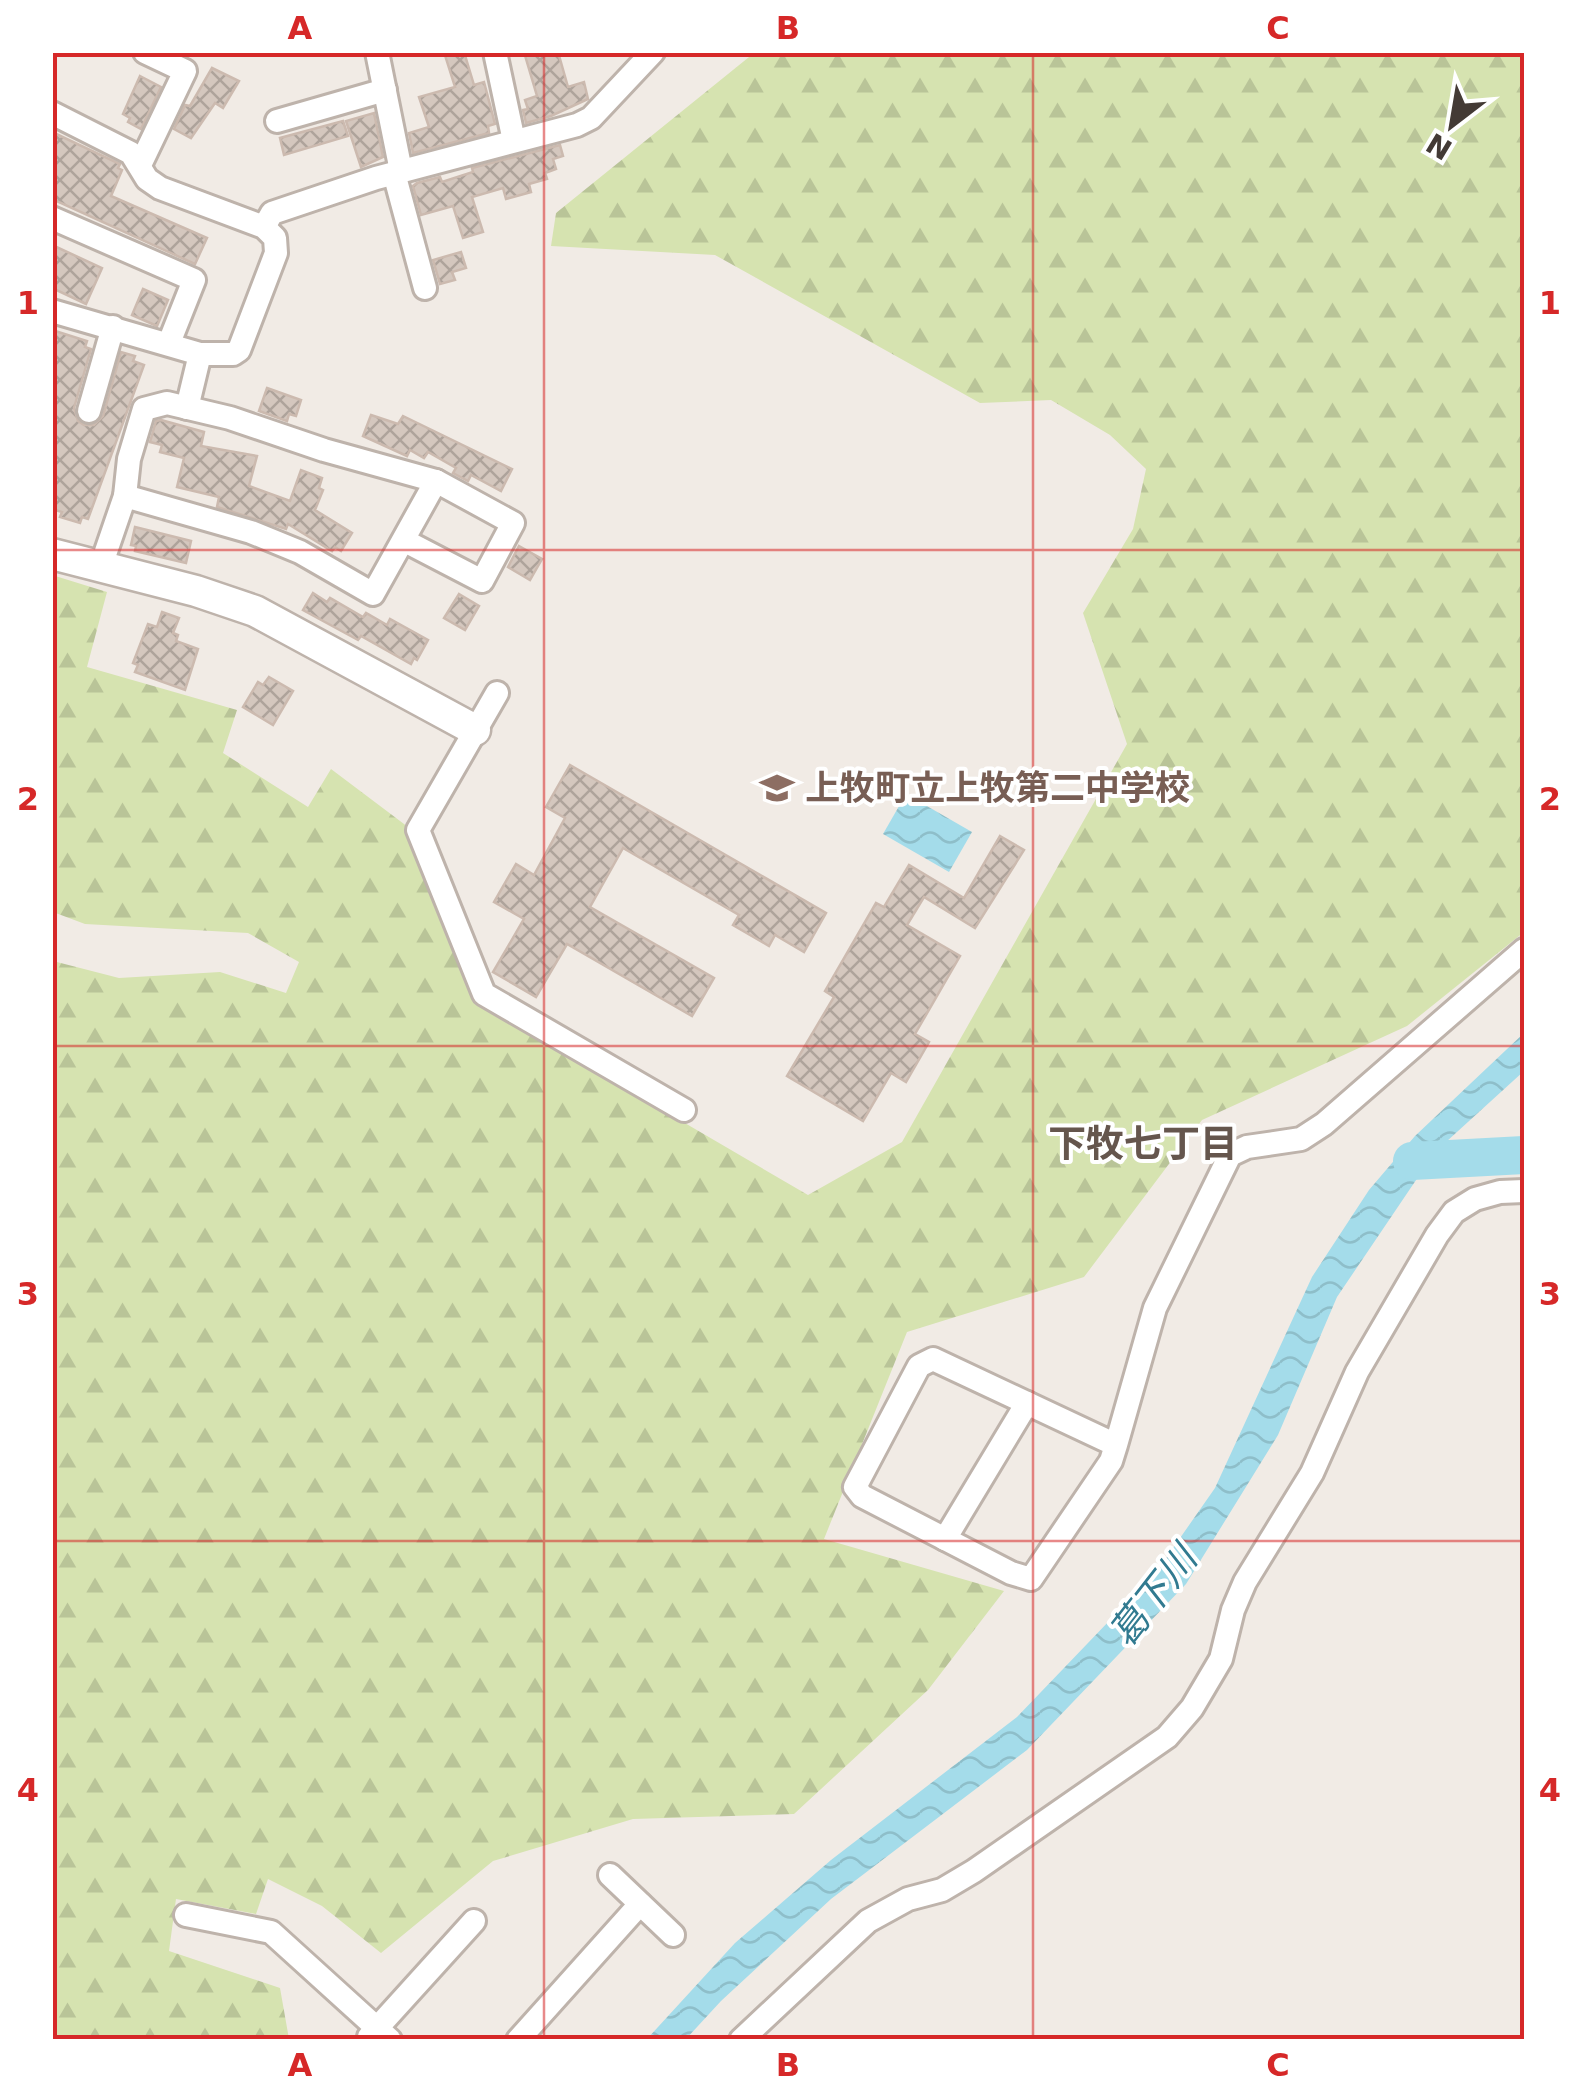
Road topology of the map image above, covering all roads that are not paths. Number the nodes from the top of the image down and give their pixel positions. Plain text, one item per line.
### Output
1 (144, 52) edge
2 (377, 52) edge
3 (495, 52) edge
4 (652, 52) edge
5 (385, 90) junction
6 (52, 113) edge
7 (276, 121) dead end
8 (514, 141) junction
9 (140, 166) junction
10 (398, 172) junction
11 (52, 218) edge
12 (264, 227) junction
13 (426, 288) dead end
14 (52, 311) edge
15 (113, 328) junction
16 (170, 343) junction
17 (200, 354) junction
18 (188, 408) junction
19 (89, 410) dead end
20 (436, 481) junction
21 (125, 496) junction
22 (405, 540) junction
23 (52, 554) edge
24 (101, 566) junction
25 (497, 693) dead end
26 (475, 730) junction
27 (1524, 950) edge
28 (684, 1110) dead end
29 (1524, 1190) edge
30 (1027, 1403) junction
31 (1116, 1445) junction
32 (945, 1538) junction
33 (610, 1876) dead end
34 (640, 1904) junction
35 (186, 1915) dead end
36 (474, 1921) dead end
37 (674, 1935) dead end
38 (378, 2036) edge
39 (518, 2040) edge
40 (741, 2040) edge

1 - 9 street
2 - 5 street
3 - 8 street
4 - 8 street
5 - 7 street
5 - 10 street
6 - 9 street
8 - 10 street
9 - 12 street
10 - 12 street
10 - 13 street
11 - 16 street
12 - 17 street
14 - 15 street
15 - 16 street
15 - 19 street
16 - 17 street
17 - 18 street
18 - 20 street
18 - 21 street
20 - 22 street
20 - 22 street
21 - 22 street
21 - 24 street
23 - 24 street
24 - 26 street
25 - 26 street
26 - 28 street
27 - 31 street
29 - 40 street
30 - 31 street
30 - 32 street
30 - 32 street
31 - 32 street
33 - 34 street
34 - 37 street
34 - 39 street
35 - 38 street
36 - 38 street

